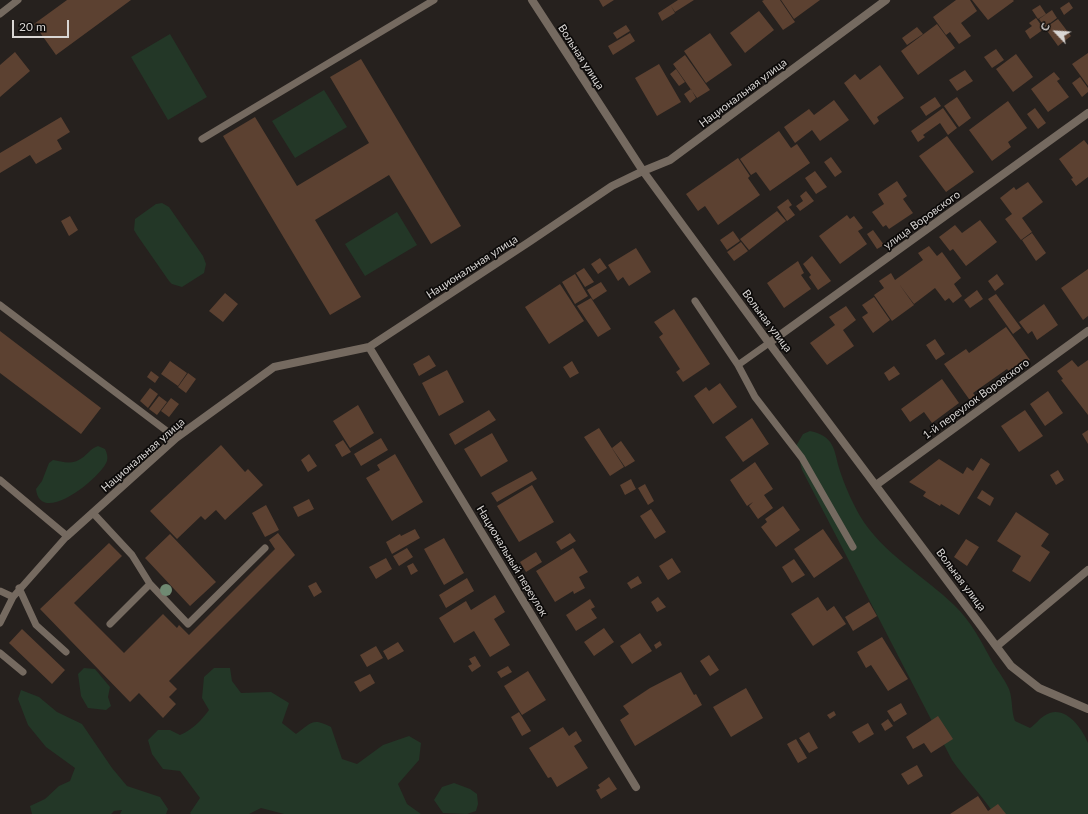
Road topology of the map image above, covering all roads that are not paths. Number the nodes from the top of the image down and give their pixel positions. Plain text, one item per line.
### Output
1 (18, 0) edge
2 (434, 0) edge
3 (532, 0) edge
4 (886, 0) edge
5 (0, 14) edge
6 (1088, 113) edge
7 (202, 139) dead end
8 (643, 171) junction
9 (695, 302) dead end
10 (0, 305) edge
11 (1088, 331) edge
12 (769, 343) junction
13 (369, 347) junction
14 (738, 365) junction
15 (176, 438) junction
16 (0, 480) edge
17 (876, 485) junction
18 (93, 513) junction
19 (67, 536) junction
20 (853, 547) dead end
21 (265, 548) dead end
22 (1088, 570) edge
23 (150, 584) junction
24 (20, 588) junction
25 (0, 590) edge
26 (12, 597) junction
27 (0, 623) edge
28 (110, 624) dead end
29 (997, 646) junction
30 (66, 652) dead end
31 (0, 653) edge
32 (23, 672) dead end
33 (1088, 709) edge
34 (636, 787) dead end

1 - 5 lane
2 - 7 lane
3 - 8 street, Вольная улица
4 - 8 street, Национальная улица
6 - 12 street, улица Воровского
8 - 12 street, Вольная улица
8 - 13 street, Национальная улица
9 - 14 lane
10 - 15 lane
11 - 17 street, 1-й переулок Воровского
12 - 14 lane
12 - 17 street, Вольная улица
13 - 15 street, Национальная улица
13 - 34 street, Национальный переулок
14 - 20 lane
15 - 18 street, Национальная улица
16 - 19 lane
17 - 29 street, Вольная улица
18 - 19 street, Национальная улица
18 - 23 lane
19 - 24 lane
21 - 23 lane
22 - 29 street
23 - 28 lane
24 - 26 lane
24 - 30 lane
25 - 26 lane
26 - 27 lane
29 - 33 street, Вольная улица
31 - 32 lane

